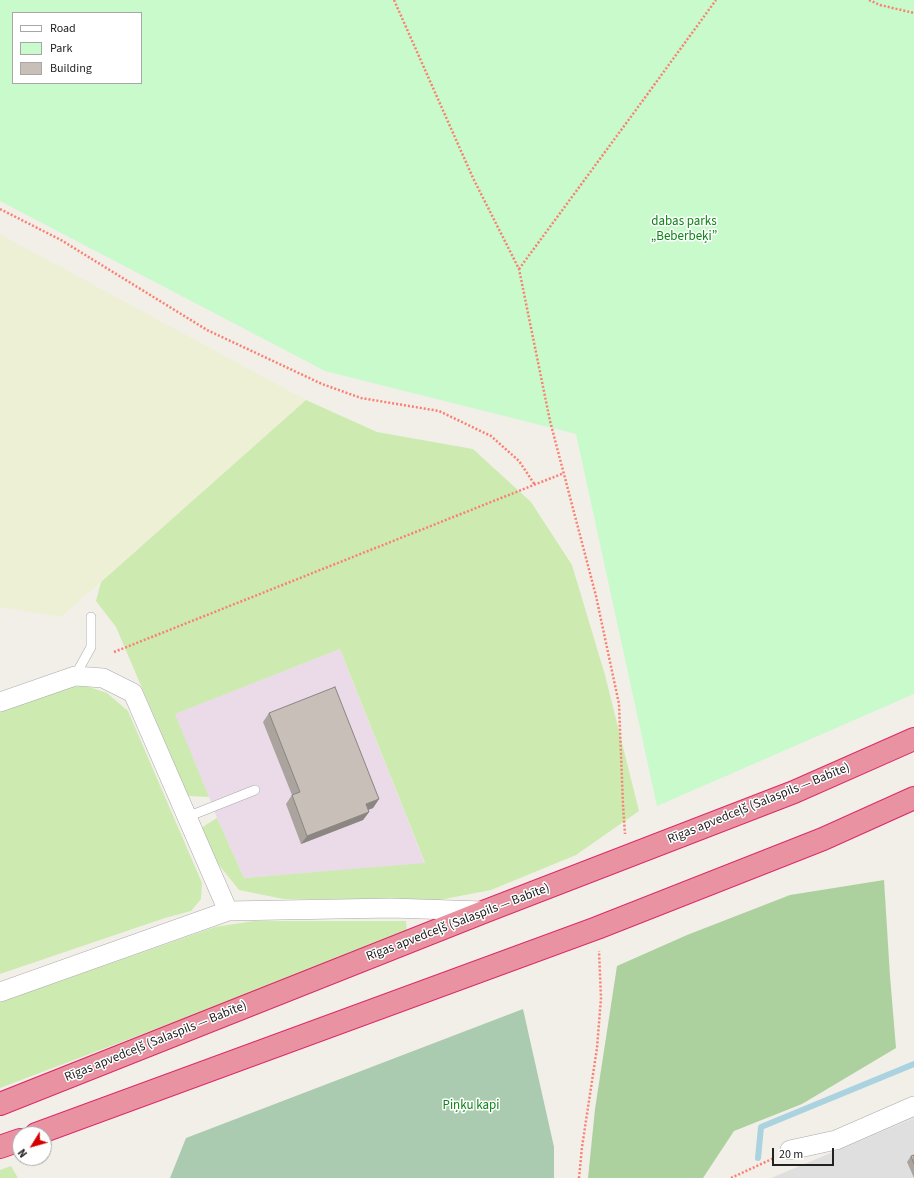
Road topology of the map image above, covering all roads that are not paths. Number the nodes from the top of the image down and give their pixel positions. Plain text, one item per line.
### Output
1 (91, 617) dead end
2 (75, 676) junction
3 (0, 702) edge
4 (914, 739) edge
5 (255, 790) dead end
6 (914, 798) edge
7 (187, 817) junction
8 (228, 911) junction
9 (486, 911) junction
10 (0, 992) edge
11 (0, 1104) edge
12 (914, 1106) edge
13 (52, 1128) edge
14 (12, 1143) edge
15 (0, 1147) edge
16 (790, 1150) road end

1 - 2 lane
2 - 3 street
2 - 7 street
4 - 9 highway, Rīgas apvedceļš (Salaspils — Babīte)
5 - 7 lane
6 - 13 highway
7 - 8 street
8 - 9 street
8 - 10 street
9 - 11 highway, Rīgas apvedceļš (Salaspils — Babīte)
12 - 16 street
14 - 15 highway

